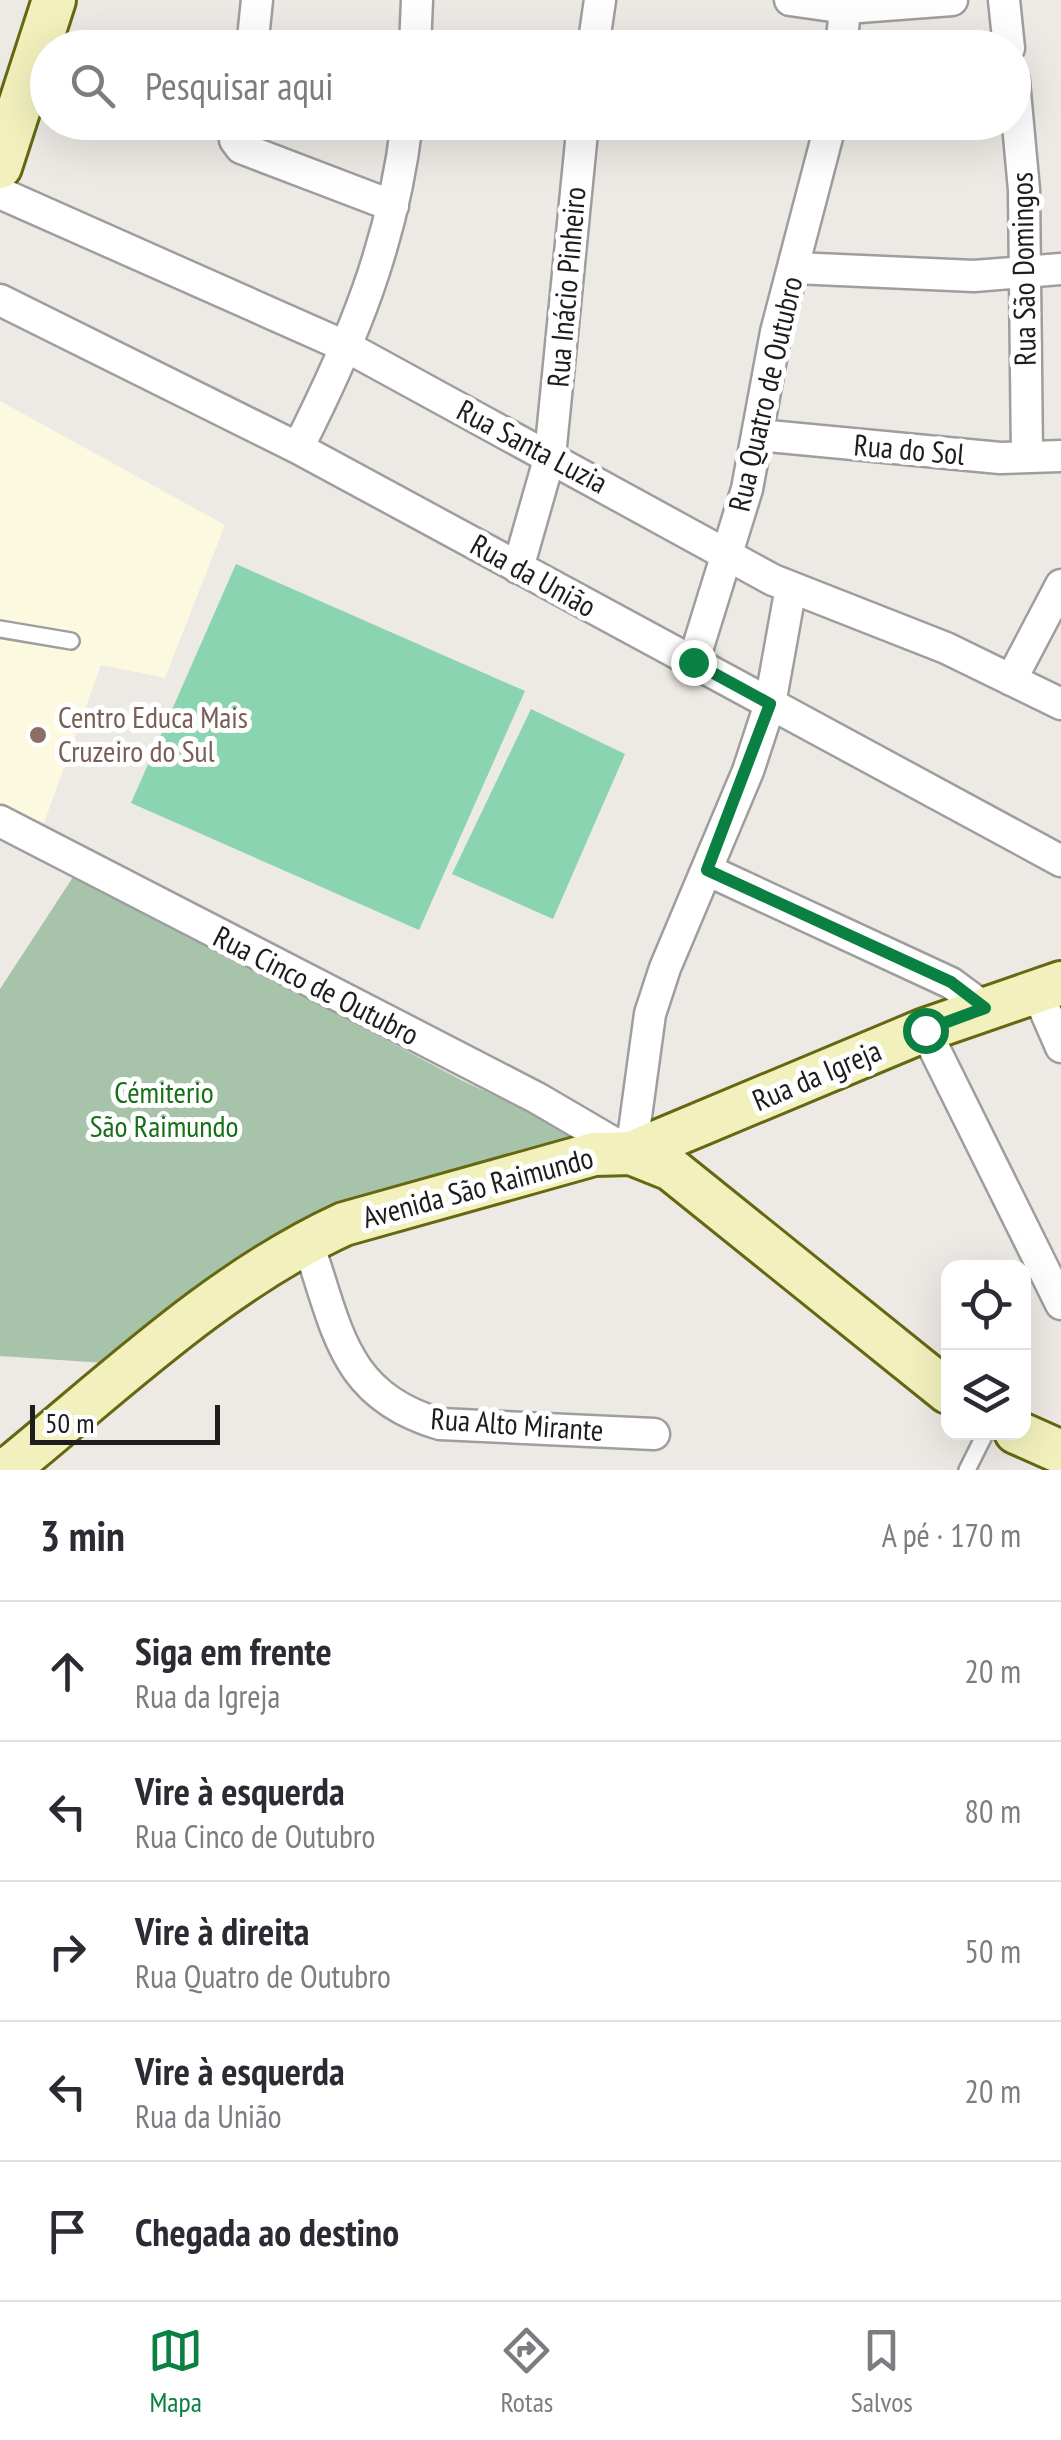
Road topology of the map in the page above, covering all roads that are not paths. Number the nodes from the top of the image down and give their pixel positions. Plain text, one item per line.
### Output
1 (54, 0) edge
2 (257, 0) edge
3 (417, 0) edge
4 (600, 0) edge
5 (790, 0) edge
6 (952, 0) edge
7 (1004, 0) edge
8 (846, 4) edge
9 (44, 30) edge
10 (254, 30) edge
11 (416, 30) edge
12 (596, 30) edge
13 (843, 30) edge
14 (1007, 30) edge
15 (30, 74) edge
16 (235, 140) edge
17 (404, 140) edge
18 (581, 140) edge
19 (827, 140) edge
20 (1020, 140) edge
21 (0, 167) edge
22 (0, 192) edge
23 (393, 206) junction
24 (795, 268) junction
25 (1061, 269) edge
26 (1025, 273) junction
27 (0, 300) edge
28 (348, 348) junction
29 (758, 435) junction
30 (298, 448) junction
31 (550, 456) junction
32 (1061, 456) edge
33 (1027, 458) junction
34 (727, 554) junction
35 (518, 568) junction
36 (1061, 585) edge
37 (791, 587) junction
38 (0, 629) edge
39 (71, 641) dead end
40 (693, 662) junction
41 (1011, 680) junction
42 (770, 704) junction
43 (1061, 704) edge
44 (0, 821) edge
45 (1061, 861) edge
46 (707, 870) junction
47 (1049, 988) edge
48 (985, 1008) junction
49 (925, 1030) junction
50 (1061, 1046) edge
51 (631, 1154) junction
52 (306, 1241) junction
53 (1061, 1304) edge
54 (941, 1386) edge
55 (654, 1434) dead end
56 (1031, 1439) edge
57 (982, 1440) edge
58 (1061, 1452) edge
59 (7, 1470) edge
60 (967, 1470) edge

1 - 9 street
2 - 10 street
3 - 11 street
4 - 12 street
5 - 8 street
6 - 8 street
7 - 14 street
8 - 13 street
15 - 21 street
16 - 23 street
17 - 23 street
18 - 31 street, Rua Inácio Pinheiro
19 - 24 street, Rua Quatro de Outubro
20 - 26 street, Rua São Domingos
22 - 28 street, Rua Santa Luzia
23 - 28 street
24 - 26 street
24 - 29 street, Rua Quatro de Outubro
25 - 26 street
26 - 33 street, Rua São Domingos
27 - 30 street, Rua da União
28 - 30 street
28 - 31 street, Rua Santa Luzia
29 - 33 street, Rua do Sol
29 - 34 street, Rua Quatro de Outubro
30 - 35 street, Rua da União
31 - 34 street, Rua Santa Luzia
31 - 35 street, Rua Inácio Pinheiro
32 - 33 street, Rua do Sol
34 - 37 street, Rua Santa Luzia
34 - 40 street, Rua Quatro de Outubro
35 - 40 street, Rua da União
36 - 41 street
37 - 41 street, Rua Santa Luzia
37 - 42 street
38 - 39 lane
40 - 42 street, Rua da União
41 - 43 street, Rua Santa Luzia
42 - 45 street, Rua da União
42 - 46 street
44 - 51 street, Rua Cinco de Outubro
46 - 48 street
46 - 51 street
47 - 48 street, Rua da Igreja
47 - 50 street
48 - 49 street, Rua da Igreja
49 - 51 street, Rua da Igreja
49 - 53 street
51 - 52 street, Avenida São Raimundo
51 - 54 street, Avenida São Raimundo
52 - 55 street, Rua Alto Mirante
52 - 59 street, Avenida São Raimundo
56 - 58 street
57 - 60 lane

